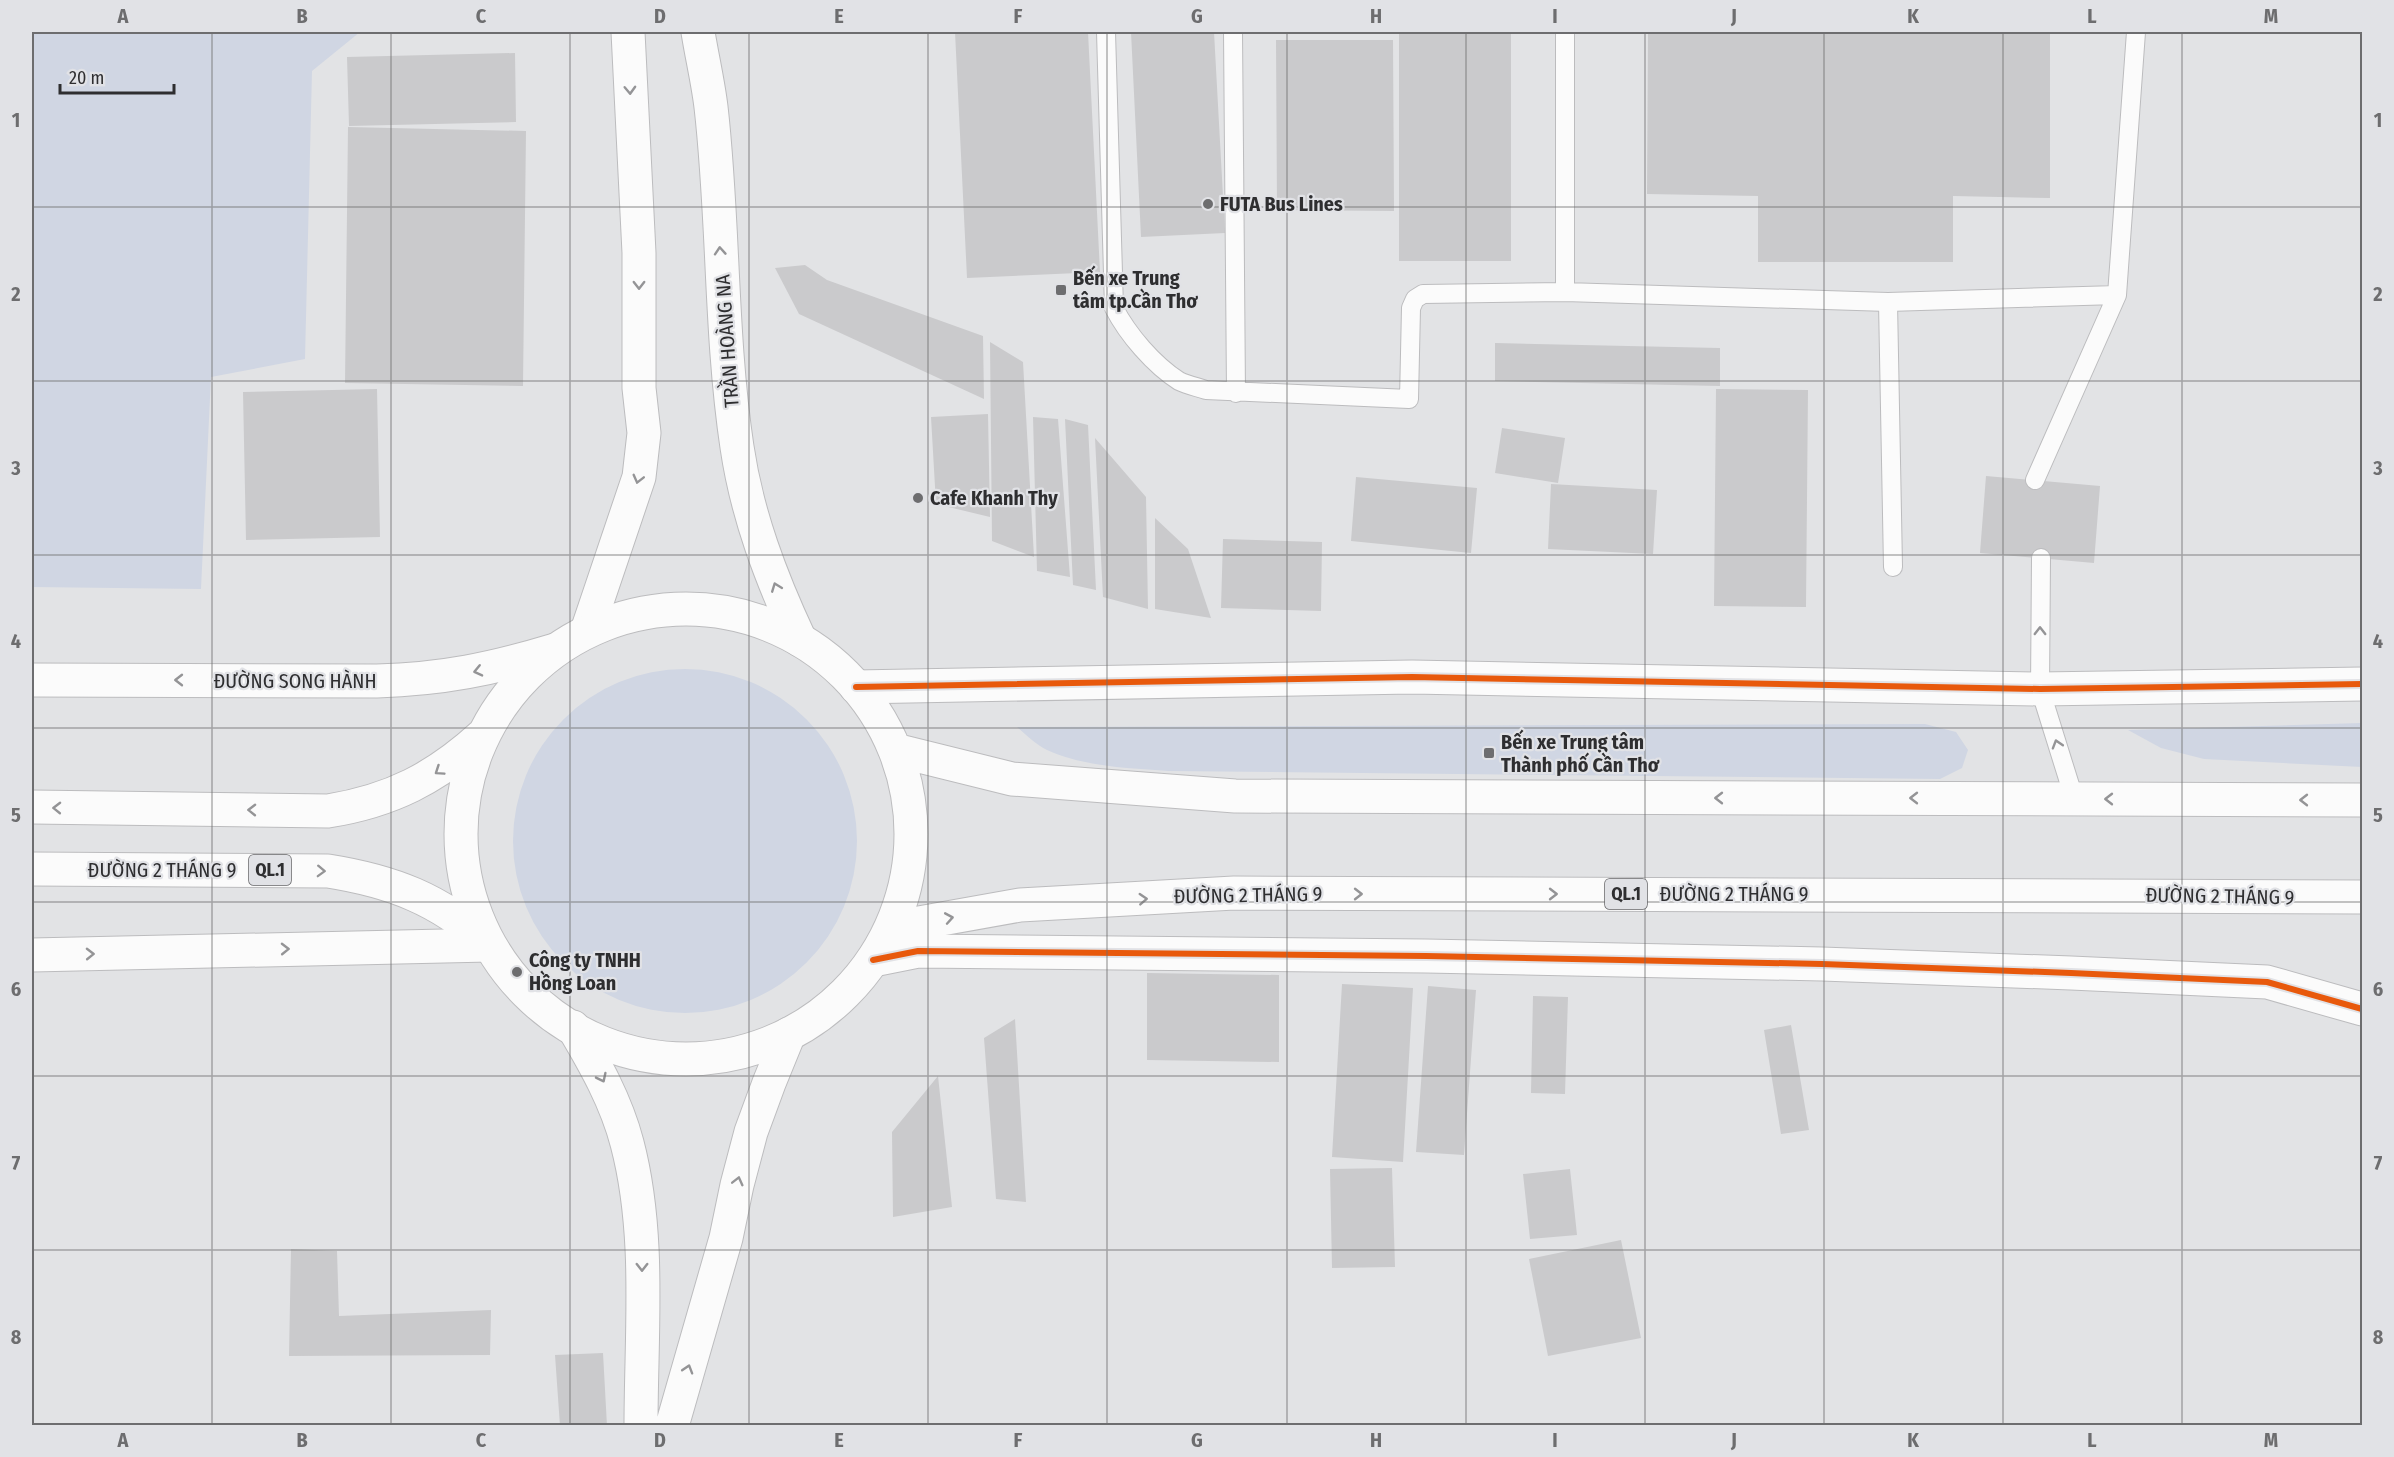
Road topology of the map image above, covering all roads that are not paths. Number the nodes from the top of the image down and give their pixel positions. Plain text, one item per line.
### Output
1 (698, 32) edge
2 (716, 32) edge
3 (1106, 32) edge
4 (1233, 32) edge
5 (1565, 32) edge
6 (2136, 32) edge
7 (624, 38) edge
8 (704, 64) junction
9 (1565, 292) junction
10 (2117, 295) junction
11 (1888, 302) junction
12 (1236, 393) junction
13 (2035, 480) dead end
14 (2041, 558) dead end
15 (1893, 567) dead end
16 (587, 631) junction
17 (800, 640) junction
18 (555, 650) junction
19 (32, 680) edge
20 (2362, 684) edge
21 (856, 687) junction
22 (2040, 689) junction
23 (484, 734) junction
24 (895, 750) junction
25 (2074, 798) junction
26 (2362, 801) edge
27 (32, 807) edge
28 (32, 869) edge
29 (2362, 897) edge
30 (891, 928) junction
31 (489, 945) junction
32 (32, 955) edge
33 (873, 960) junction
34 (2362, 1009) edge
35 (573, 1027) junction
36 (789, 1034) junction
37 (641, 1425) edge
38 (672, 1425) edge

1 - 8 main road, TRẦN HOÀNG NA
2 - 8 main road
3 - 12 lane
4 - 12 lane
5 - 9 lane
6 - 10 lane
7 -> 16 main road
17 -> 8 main road, TRẦN HOÀNG NA
9 - 11 lane
9 - 12 lane
10 - 11 lane
10 - 13 lane
11 - 15 lane
22 -> 14 lane
16 - 17 main road
16 - 18 main road
17 - 21 main road
18 -> 19 main road, ĐƯỜNG SONG HÀNH
18 - 23 main road
20 - 22 main road
21 - 22 main road
21 - 24 main road
25 -> 22 lane
23 -> 27 main road
23 - 31 main road
25 -> 24 main road
24 - 30 main road
26 -> 25 main road
28 -> 31 main road, ĐƯỜNG 2 THÁNG 9 / QL.1
30 -> 29 main road, ĐƯỜNG 2 THÁNG 9 / QL.1
30 - 33 main road
32 -> 31 main road
31 - 35 main road
33 - 34 main road
33 - 36 main road
35 - 36 main road
35 -> 37 main road
38 -> 36 main road

